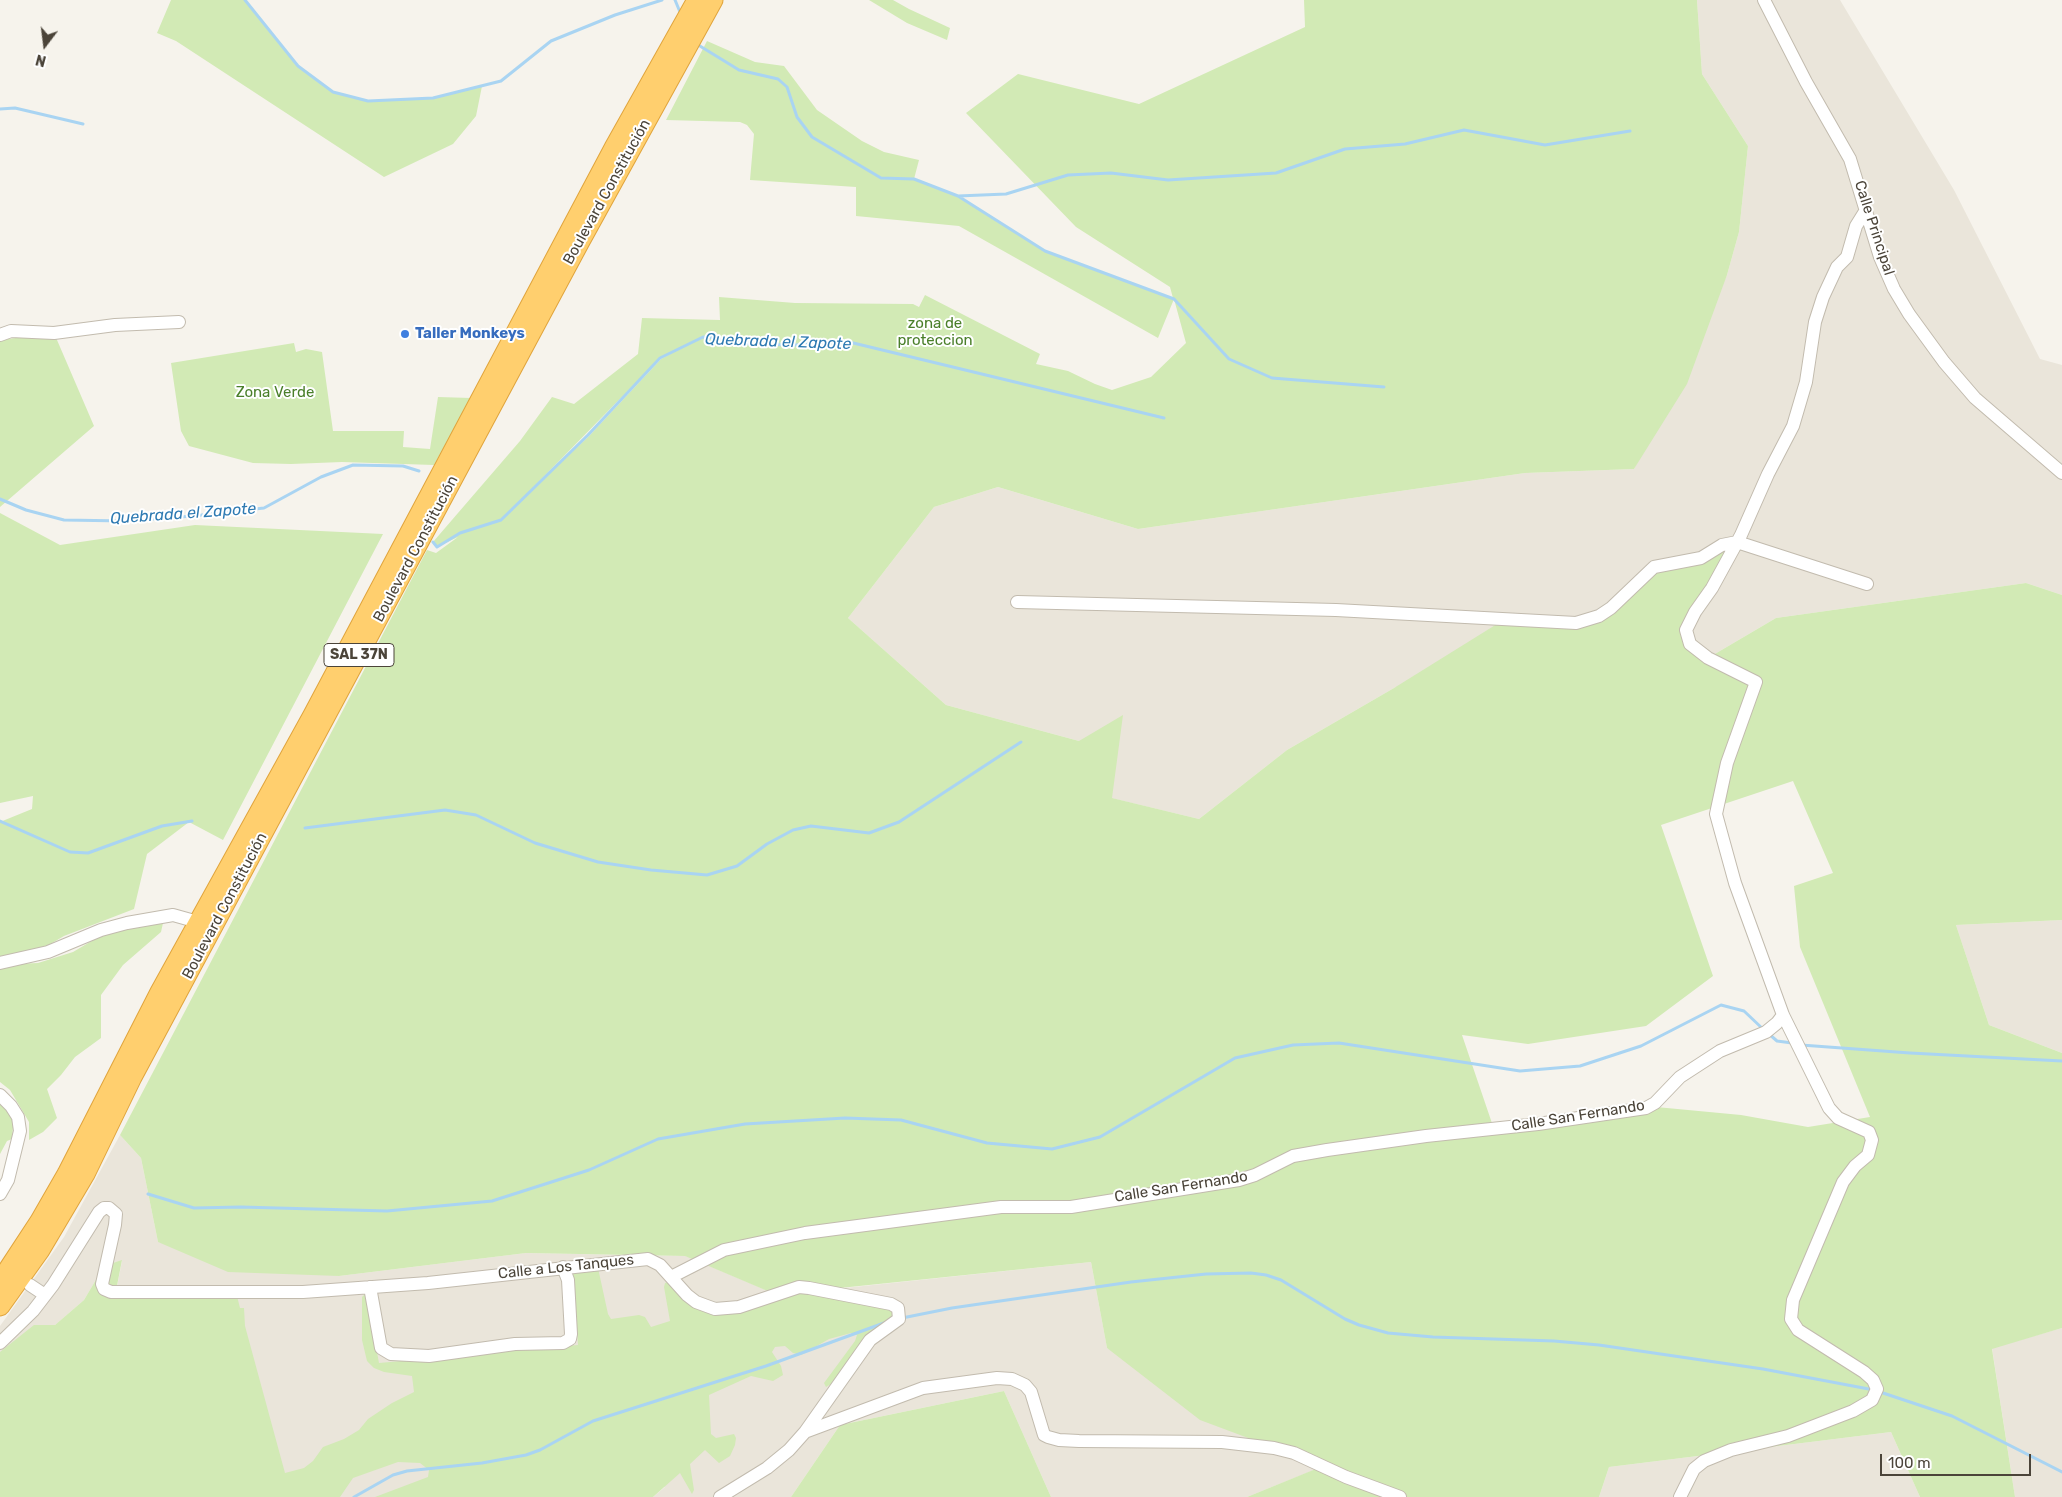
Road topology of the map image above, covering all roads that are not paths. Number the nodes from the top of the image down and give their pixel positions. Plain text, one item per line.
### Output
1 (697, 0) edge
2 (713, 0) edge
3 (1764, 0) edge
4 (1866, 210) junction
5 (179, 322) dead end
6 (0, 334) edge
7 (2062, 473) edge
8 (1737, 542) junction
9 (1867, 584) dead end
10 (1017, 602) dead end
11 (198, 922) junction
12 (0, 963) edge
13 (1784, 1015) junction
14 (0, 1095) edge
15 (0, 1194) edge
16 (564, 1267) junction
17 (671, 1277) junction
18 (0, 1282) edge
19 (30, 1285) dead end
20 (370, 1287) junction
21 (45, 1295) junction
22 (0, 1306) edge
23 (0, 1343) edge
24 (805, 1432) junction
25 (720, 1497) edge
26 (1400, 1497) edge
27 (1680, 1497) edge

1 - 11 highway, Boulevard Constitución / SAL 37N
2 - 22 highway, Boulevard Constitución / SAL 37N
3 - 4 street, Calle Principal
4 - 7 street, Calle Principal
4 - 8 street
5 - 6 street
8 - 9 street
8 - 10 street
8 - 13 street
11 - 12 street
11 - 18 highway, Boulevard Constitución / SAL 37N
13 - 17 street, Calle San Fernando
13 - 27 street
14 - 15 street
16 - 17 street, Calle a Los Tanques
16 - 20 street, Calle a Los Tanques
16 - 20 street
17 - 24 street, Calle a Los Tanques
19 - 21 street
20 - 21 street, Calle a Los Tanques
21 - 23 street
24 - 25 street
24 - 26 street

